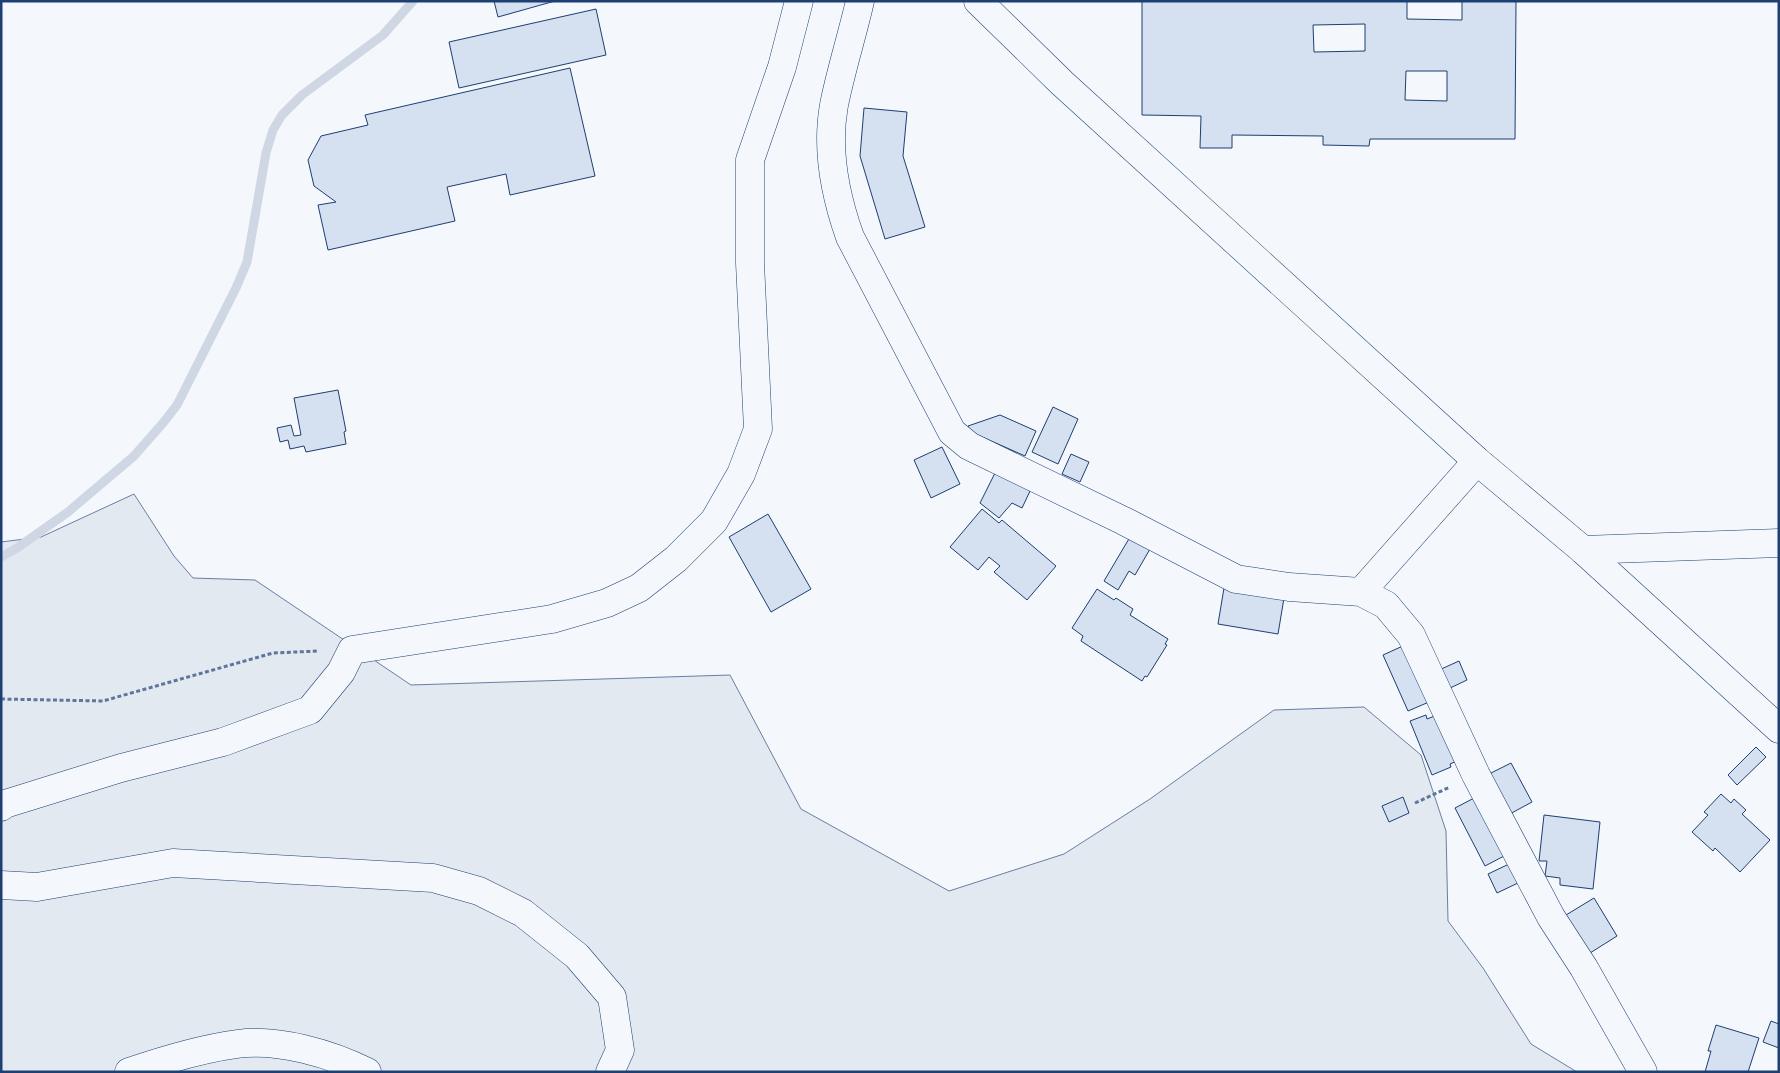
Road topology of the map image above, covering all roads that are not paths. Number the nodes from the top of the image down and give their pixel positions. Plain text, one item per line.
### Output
1 (799, 1) edge
2 (860, 1) edge
3 (978, 1) edge
4 (1477, 461) junction
5 (1779, 543) edge
6 (1583, 550) junction
7 (1361, 592) junction
8 (1779, 729) edge
9 (1, 806) edge
10 (1, 885) edge
11 (129, 1072) edge
12 (368, 1072) edge
13 (610, 1072) edge
14 (1643, 1072) edge

1 - 9 street
2 - 7 street
3 - 4 street
4 - 6 street
4 - 7 street
5 - 6 street
6 - 8 street
7 - 14 street
10 - 13 street
11 - 12 street

